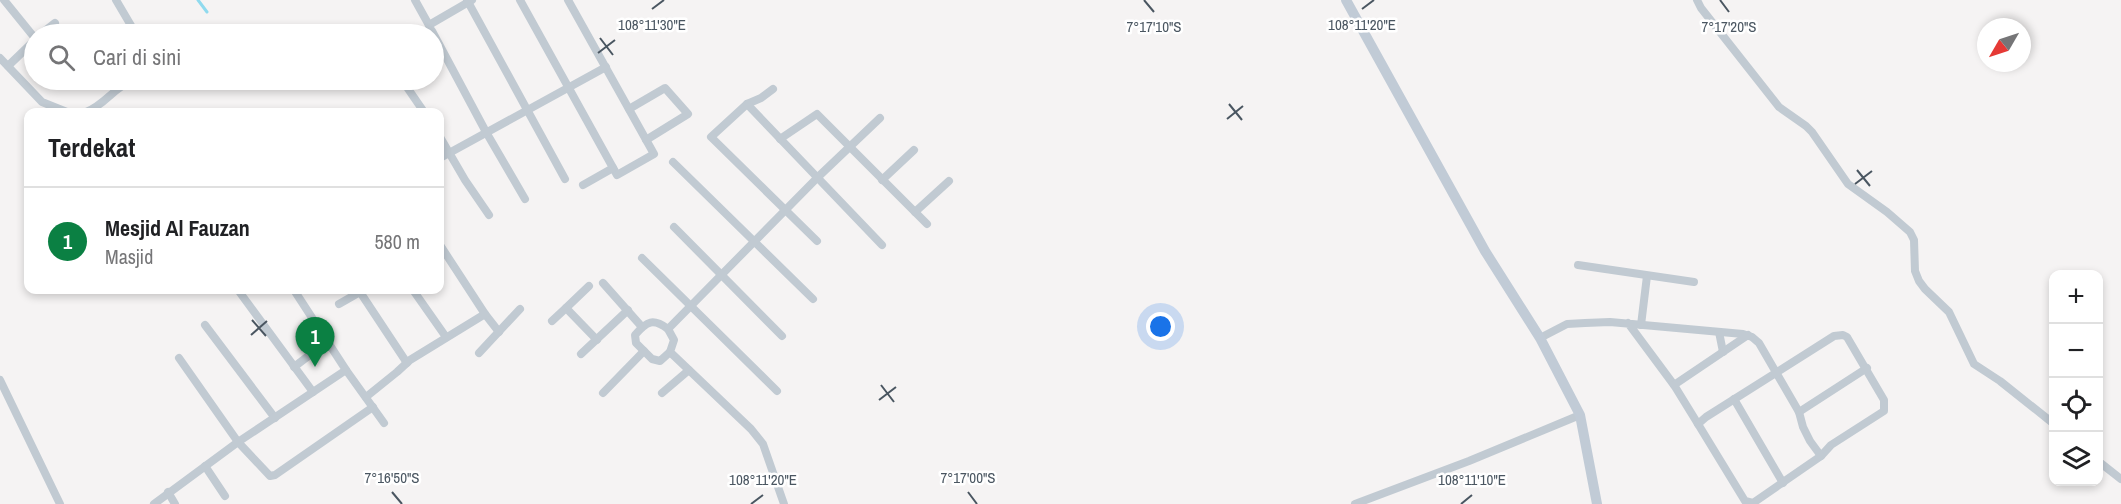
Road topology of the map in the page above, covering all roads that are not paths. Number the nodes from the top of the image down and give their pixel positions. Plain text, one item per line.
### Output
1 (4, 0) edge
2 (116, 0) edge
3 (415, 0) edge
4 (520, 0) edge
5 (568, 0) edge
6 (1346, 0) edge
7 (1697, 0) edge
8 (469, 1) edge
9 (130, 24) edge
10 (426, 24) edge
11 (437, 24) edge
12 (24, 26) edge
13 (24, 47) edge
14 (444, 57) edge
15 (3, 63) edge
16 (606, 67) junction
17 (24, 84) edge
18 (569, 88) junction
19 (773, 89) dead end
20 (30, 90) edge
21 (118, 90) edge
22 (409, 90) edge
23 (747, 104) junction
24 (57, 108) edge
25 (95, 108) edge
26 (421, 108) edge
27 (629, 109) junction
28 (528, 110) junction
29 (880, 118) dead end
30 (486, 132) junction
31 (780, 139) junction
32 (646, 140) junction
33 (444, 144) edge
34 (849, 148) junction
35 (914, 150) dead end
36 (449, 153) junction
37 (444, 156) edge
38 (674, 162) dead end
39 (613, 168) junction
40 (818, 177) junction
41 (565, 179) dead end
42 (882, 180) junction
43 (949, 182) dead end
44 (583, 185) dead end
45 (525, 199) dead end
46 (787, 210) junction
47 (915, 212) junction
48 (489, 215) dead end
49 (927, 224) dead end
50 (674, 227) dead end
51 (816, 241) dead end
52 (755, 242) junction
53 (882, 245) dead end
54 (444, 251) edge
55 (642, 258) dead end
56 (1578, 266) dead end
57 (722, 275) junction
58 (1647, 276) junction
59 (1694, 282) dead end
60 (603, 283) dead end
61 (589, 286) dead end
62 (241, 294) edge
63 (297, 294) edge
64 (356, 294) edge
65 (363, 294) edge
66 (416, 294) edge
67 (813, 298) dead end
68 (339, 304) dead end
69 (691, 306) junction
70 (566, 308) junction
71 (520, 309) dead end
72 (628, 310) junction
73 (485, 314) junction
74 (552, 321) dead end
75 (1628, 323) junction
76 (205, 325) dead end
77 (1641, 325) junction
78 (642, 327) junction
79 (668, 329) junction
80 (499, 332) junction
81 (1719, 332) junction
82 (782, 336) dead end
83 (1748, 336) junction
84 (446, 337) junction
85 (1540, 338) junction
86 (597, 340) junction
87 (328, 341) junction
88 (644, 351) junction
89 (670, 352) junction
90 (1723, 352) junction
91 (479, 353) dead end
92 (582, 354) dead end
93 (179, 358) dead end
94 (407, 363) junction
95 (294, 366) junction
96 (1867, 368) junction
97 (346, 369) junction
98 (689, 370) junction
99 (1776, 372) junction
100 (0, 380) edge
101 (1674, 385) junction
102 (313, 392) junction
103 (777, 392) dead end
104 (603, 393) dead end
105 (662, 393) dead end
106 (366, 397) junction
107 (1734, 399) junction
108 (373, 407) junction
109 (1799, 412) junction
110 (1580, 415) junction
111 (275, 418) junction
112 (2049, 420) edge
113 (384, 423) dead end
114 (1698, 424) junction
115 (238, 442) junction
116 (1821, 456) junction
117 (2103, 464) edge
118 (205, 466) junction
119 (2121, 479) edge
120 (1783, 483) junction
121 (168, 492) junction
122 (225, 496) dead end
123 (60, 504) edge
124 (154, 504) edge
125 (176, 504) edge
126 (784, 504) edge
127 (1355, 504) edge
128 (1597, 504) edge

1 - 12 street
2 - 9 street
3 - 10 street
4 - 18 street
5 - 16 street
6 - 85 street
7 - 112 street
8 - 11 street
8 - 28 street
13 - 15 street
14 - 30 street
15 - 17 street
16 - 18 street
16 - 27 street
18 - 28 street
18 - 39 street
19 - 23 street
20 - 24 street
21 - 25 street
22 - 26 street
23 - 31 street
23 - 46 street
27 - 32 street
27 - 32 street
28 - 30 street
28 - 41 street
29 - 34 street
30 - 36 street
30 - 45 street
31 - 34 street
31 - 40 street
32 - 39 street
33 - 36 street
34 - 40 street
34 - 42 street
35 - 42 street
36 - 37 street
36 - 48 street
38 - 52 street
39 - 44 street
40 - 46 street
40 - 53 street
42 - 47 street
43 - 47 street
46 - 51 street
46 - 52 street
47 - 49 street
50 - 57 street
52 - 57 street
52 - 67 street
54 - 73 street
55 - 69 street
56 - 58 street
57 - 69 street
57 - 82 street
58 - 59 street
58 - 77 street
60 - 72 street
61 - 70 street
62 - 95 street
63 - 87 street
64 - 68 street
65 - 94 street
66 - 84 street
69 - 79 street
69 - 103 street
70 - 74 street
70 - 86 street
71 - 80 street
72 - 78 street
72 - 86 street
73 - 80 street
73 - 84 street
75 - 77 street
75 - 85 street
75 - 101 street
76 - 111 street
77 - 81 street
78 - 79 street
78 - 88 street
79 - 89 street
80 - 91 street
81 - 83 street
81 - 90 street
83 - 90 street
83 - 99 street
84 - 94 street
85 - 110 street
86 - 92 street
87 - 95 street
87 - 97 street
88 - 89 street
88 - 104 street
89 - 98 street
90 - 101 street
93 - 115 street
94 - 106 street
95 - 102 street
96 - 99 street
96 - 109 street
96 - 116 street
97 - 102 street
97 - 106 street
98 - 105 street
98 - 126 street
99 - 107 street
99 - 109 street
100 - 123 street
101 - 114 street
102 - 111 street
106 - 108 street
107 - 114 street
107 - 120 street
108 - 113 street
108 - 115 street
109 - 116 street
110 - 127 street
110 - 128 street
111 - 115 street
114 - 120 street
115 - 118 street
116 - 120 street
117 - 119 street
118 - 121 street
118 - 122 street
121 - 124 street
121 - 125 street

